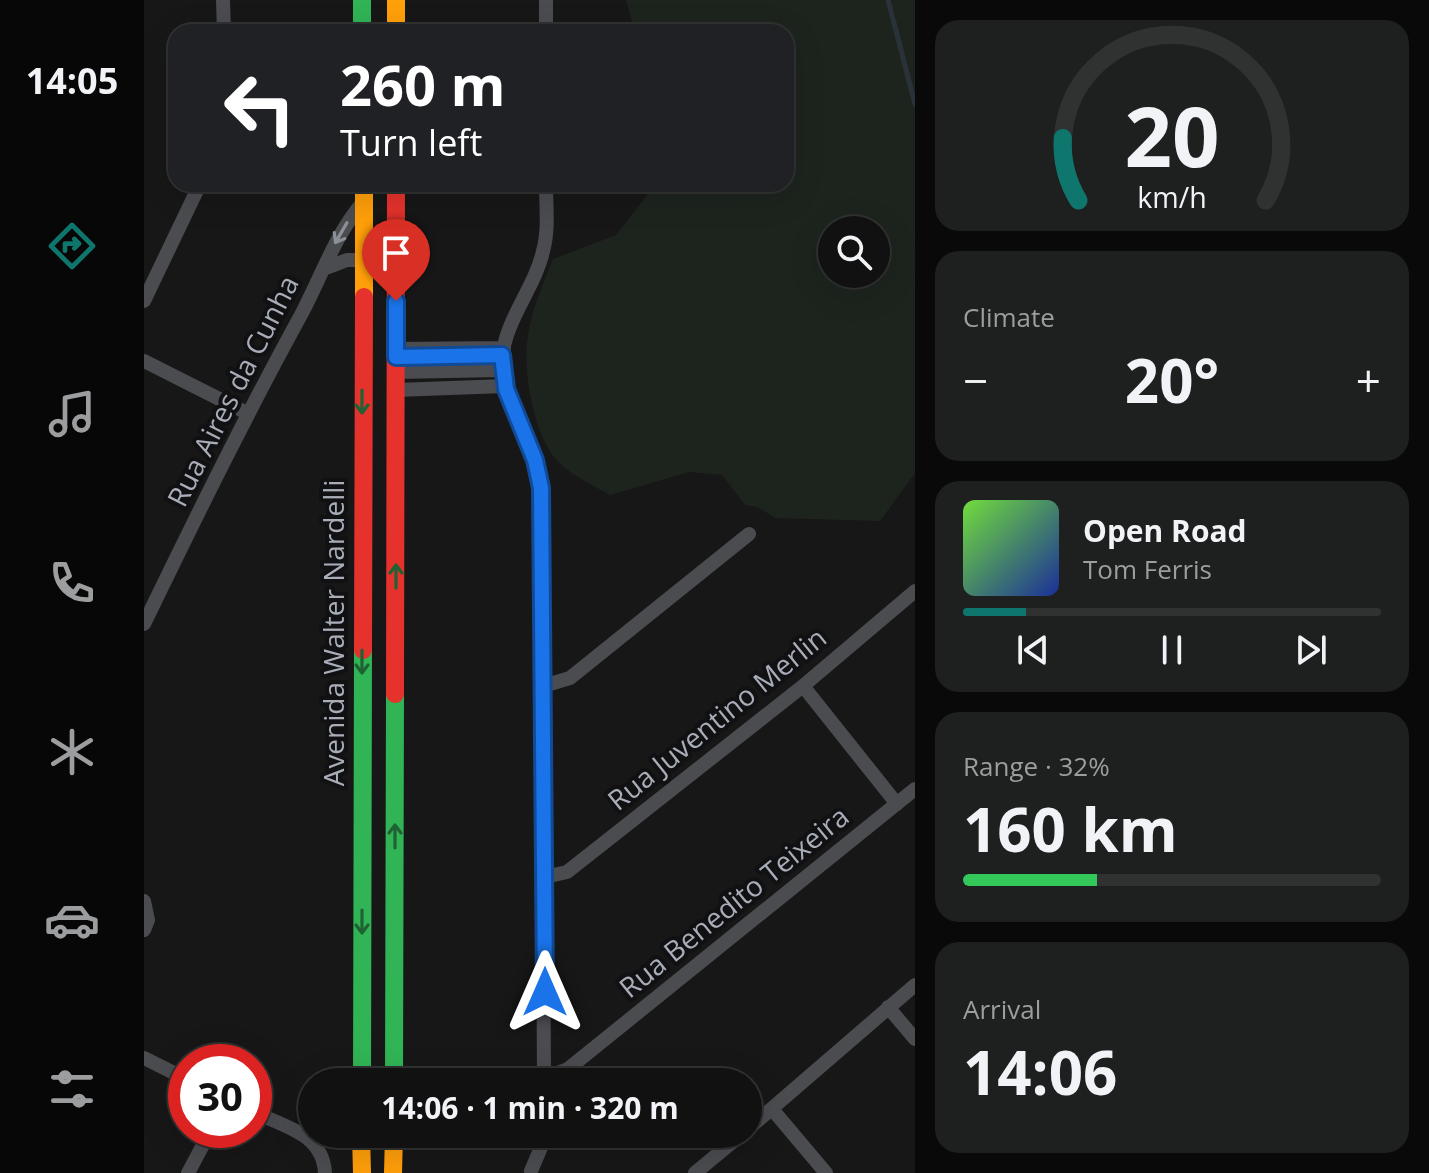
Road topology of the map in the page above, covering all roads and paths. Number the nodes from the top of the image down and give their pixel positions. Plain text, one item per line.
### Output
1 (223, 0) edge
2 (362, 0) edge
3 (396, 0) edge
4 (546, 0) edge
5 (224, 24) edge
6 (362, 24) edge
7 (396, 24) edge
8 (546, 24) edge
9 (196, 192) edge
10 (396, 192) edge
11 (546, 192) edge
12 (364, 193) edge
13 (362, 260) junction
14 (326, 268) junction
15 (144, 301) edge
16 (362, 308) junction
17 (144, 361) edge
18 (504, 368) junction
19 (396, 370) junction
20 (247, 413) junction
21 (749, 534) dead end
22 (915, 591) edge
23 (144, 624) edge
24 (543, 686) junction
25 (803, 686) junction
26 (915, 789) edge
27 (897, 804) junction
28 (545, 877) junction
29 (144, 901) edge
30 (144, 930) edge
31 (915, 985) edge
32 (888, 1007) junction
33 (915, 1039) edge
34 (144, 1058) edge
35 (362, 1068) edge
36 (394, 1068) edge
37 (544, 1068) edge
38 (569, 1068) edge
39 (168, 1070) edge
40 (772, 1109) junction
41 (762, 1117) edge
42 (272, 1120) edge
43 (201, 1148) edge
44 (361, 1148) edge
45 (394, 1148) edge
46 (541, 1148) edge
47 (725, 1148) edge
48 (325, 1170) edge
49 (531, 1171) dead end
50 (188, 1173) edge
51 (362, 1173) edge
52 (393, 1173) edge
53 (695, 1173) edge
54 (826, 1173) edge

1 - 5 street
2 - 6 street
3 - 7 street
4 - 8 street
9 - 15 street
10 - 19 street
11 - 18 street
12 - 13 street, Avenida Walter Nardelli
12 -> 14 street, Rua Aires da Cunha
13 - 14 street, Rua Aires da Cunha
13 - 16 street, Avenida Walter Nardelli
14 - 20 street, Rua Aires da Cunha
16 - 19 street
16 -> 35 street, Avenida Walter Nardelli
17 - 20 street
18 - 19 street
18 - 19 street
18 - 24 street
36 -> 19 street
20 - 23 street, Rua Aires da Cunha
21 - 24 street
22 - 25 street, Rua Juventino Merlin
24 - 28 street
25 - 27 street
25 - 28 street, Rua Juventino Merlin
26 - 27 street, Rua Benedito Teixeira
27 - 38 street, Rua Benedito Teixeira
28 - 37 street
29 - 30 street
31 - 32 street
32 - 33 street
32 - 40 street
34 - 39 street
40 - 41 street
40 - 54 street
42 - 48 street
43 - 50 street
44 - 51 street
45 - 52 street
46 - 49 street
47 - 53 street

